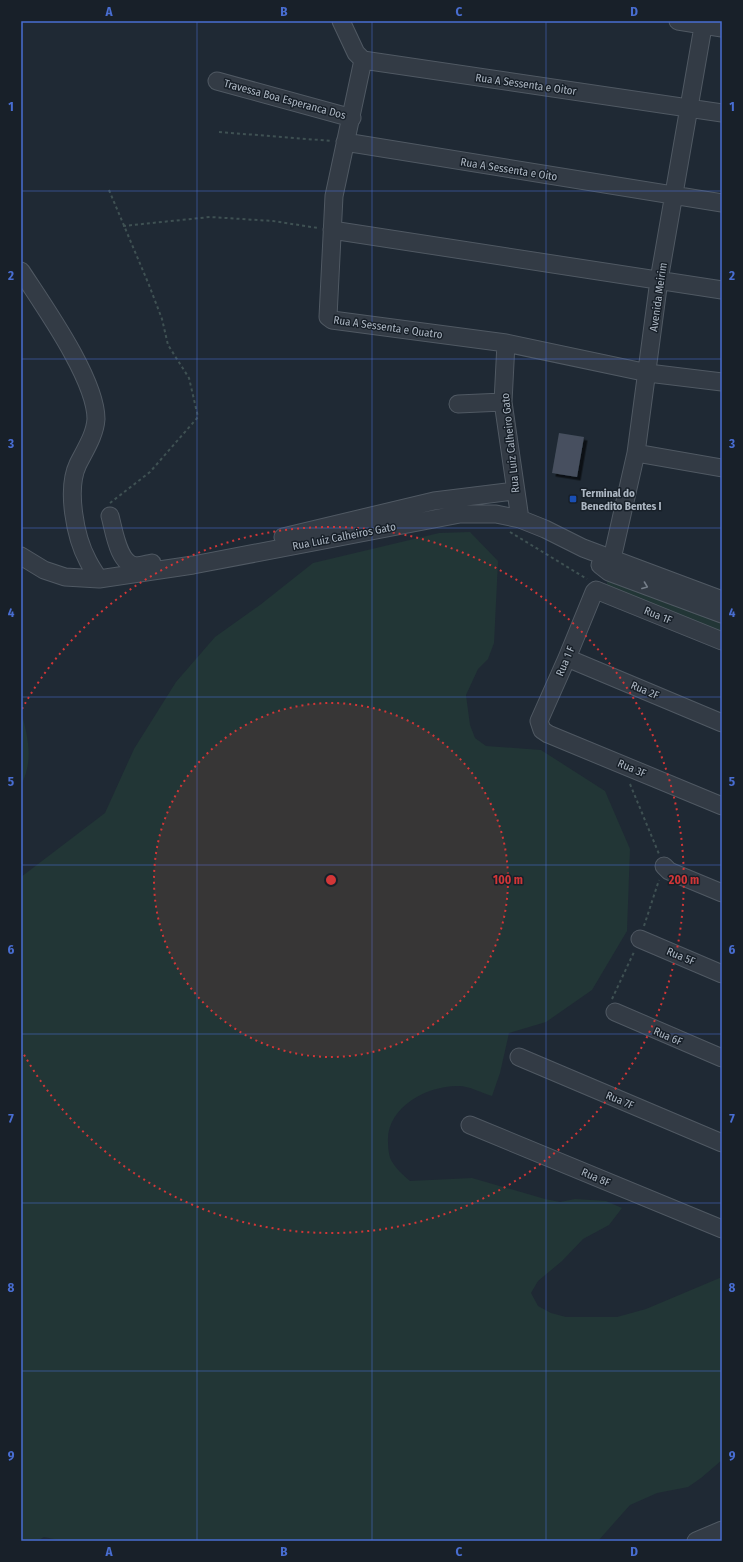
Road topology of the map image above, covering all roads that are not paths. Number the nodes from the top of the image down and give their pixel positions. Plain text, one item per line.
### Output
1 (341, 21) edge
2 (678, 21) edge
3 (703, 23) edge
4 (722, 28) edge
5 (363, 60) junction
6 (217, 81) dead end
7 (689, 108) junction
8 (722, 113) edge
9 (352, 118) junction
10 (345, 142) junction
11 (673, 196) junction
12 (722, 203) edge
13 (332, 230) junction
14 (21, 271) edge
15 (660, 280) junction
16 (722, 290) edge
17 (506, 343) junction
18 (648, 373) junction
19 (722, 382) edge
20 (504, 402) junction
21 (458, 404) dead end
22 (636, 453) junction
23 (722, 468) edge
24 (514, 491) junction
25 (110, 516) road end
26 (520, 519) junction
27 (21, 556) edge
28 (610, 565) junction
29 (99, 579) junction
30 (594, 592) joint
31 (722, 600) edge
32 (722, 614) edge
33 (722, 642) edge
34 (567, 658) junction
35 (722, 723) edge
36 (542, 730) joint
37 (722, 806) edge
38 (664, 866) road end
39 (722, 893) edge
40 (640, 939) dead end
41 (722, 974) edge
42 (615, 1012) dead end
43 (519, 1057) dead end
44 (722, 1058) edge
45 (470, 1126) dead end
46 (722, 1143) edge
47 (722, 1229) edge
48 (722, 1530) edge
49 (696, 1541) edge

1 - 5 street
2 - 3 street
3 - 4 street
3 - 7 street, Avenida Meirim
5 - 7 street, Rua A Sessenta e Oitor
5 - 9 street
6 - 9 street, Travessa Boa Esperanca Dos
7 - 8 street, Rua A Sessenta e Oitor
7 - 11 street, Avenida Meirim
9 - 10 street
10 - 11 street, Rua A Sessenta e Oito
10 - 13 street
11 - 12 street, Rua A Sessenta e Oito
11 - 15 street, Avenida Meirim
13 - 15 street
13 - 17 street, Rua A Sessenta e Quatro
14 - 29 street
15 - 16 street
15 - 18 street, Avenida Meirim
17 - 18 street, Rua A Sessenta e Quatro
17 - 20 street, Rua Luiz Calheiro Gato
18 - 19 street, Rua A Sessenta e Quatro
18 - 22 street, Avenida Meirim
20 - 21 street
20 - 24 street, Rua Luiz Calheiro Gato
22 - 23 street
22 - 28 street, Avenida Meirim
24 - 25 street
24 - 26 street, Rua Luiz Calheiro Gato
26 - 28 street, Rua Luiz Calheiros Gato
26 - 29 street, Rua Luiz Calheiros Gato
27 - 29 street, Rua Luiz Calheiros Gato
28 - 31 street
28 -> 32 street
30 - 33 street, Rua 1F
30 - 34 street, Rua 1 F
34 - 35 street, Rua 2F
34 - 36 street, Rua 1 F
36 - 37 street, Rua 3F
38 - 39 street
40 - 41 street, Rua 5F
42 - 44 street, Rua 6F
43 - 46 street, Rua 7F
45 - 47 street, Rua 8F
48 - 49 street

